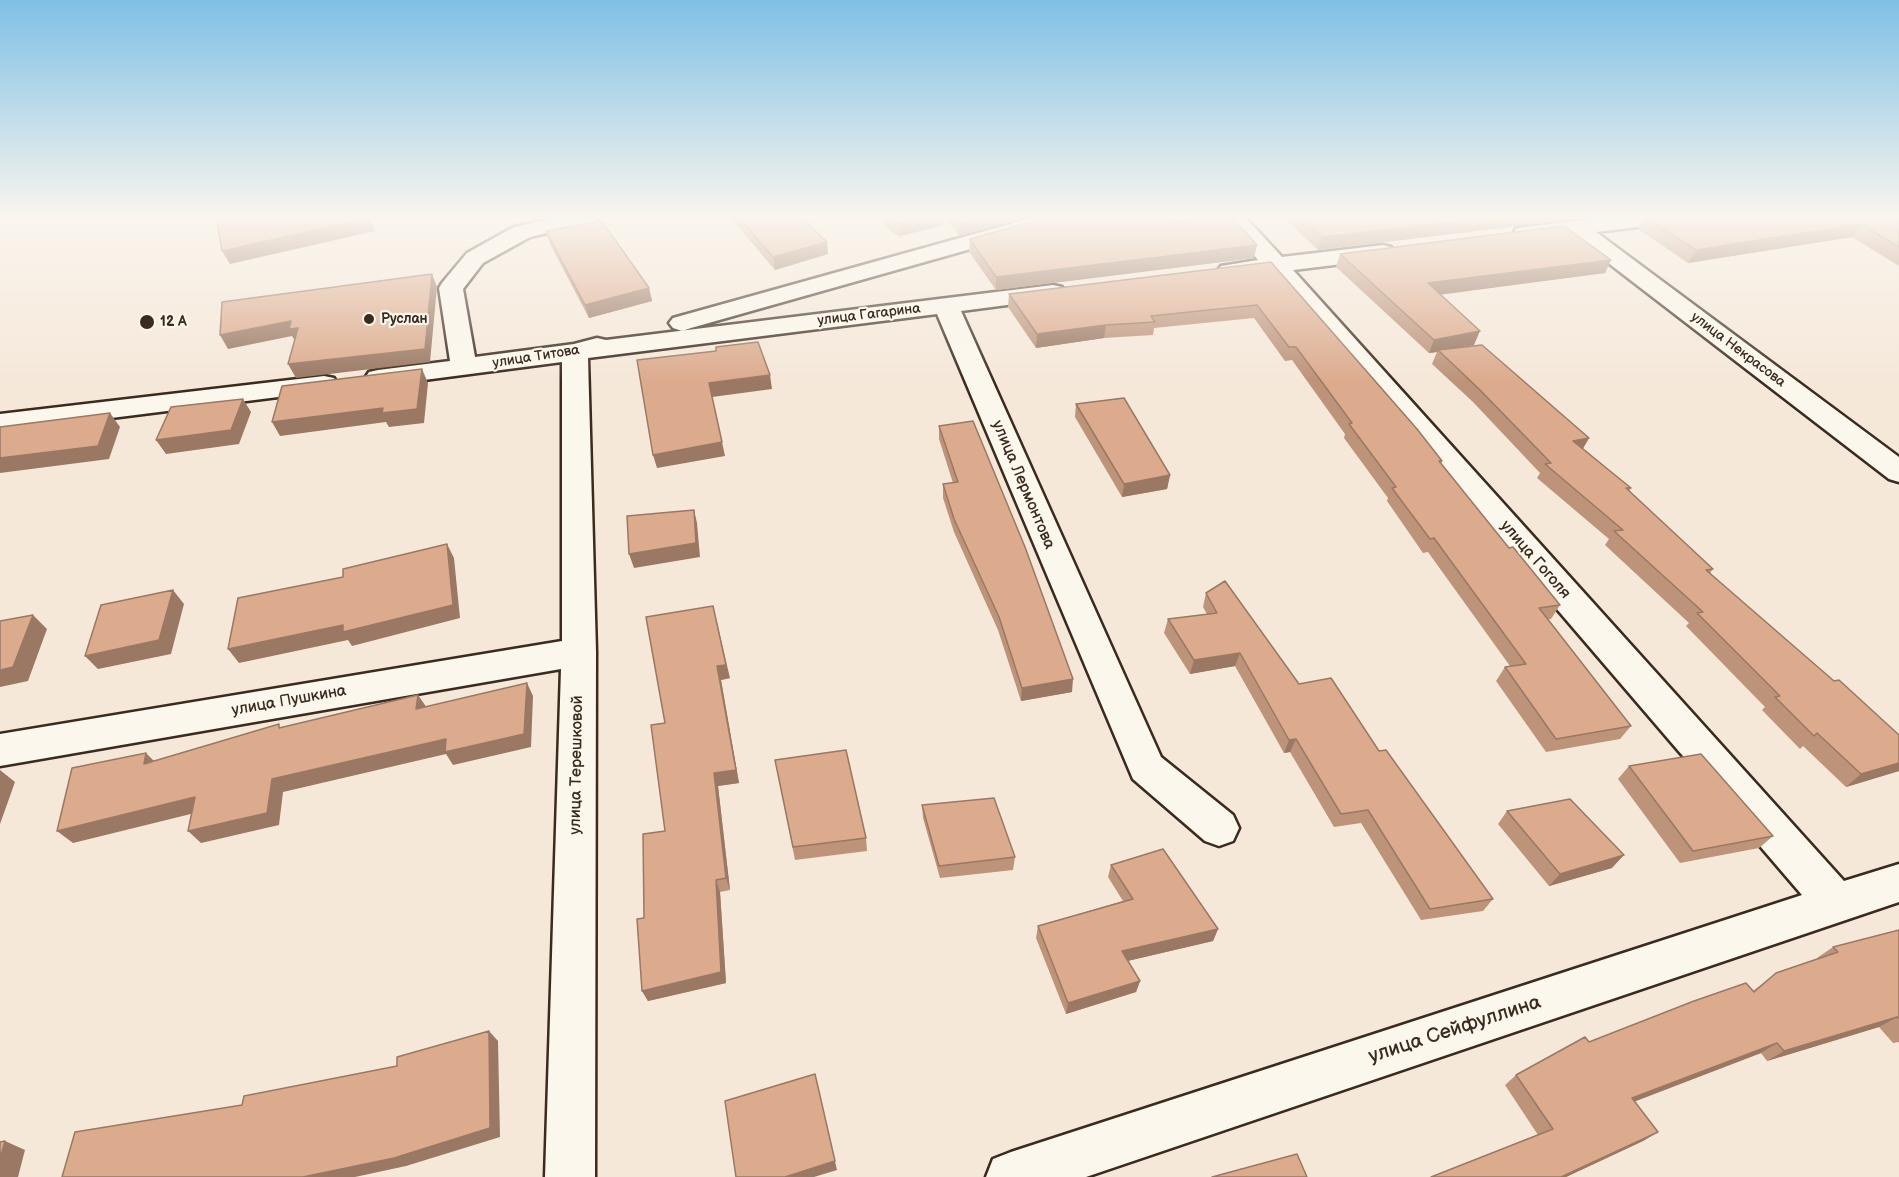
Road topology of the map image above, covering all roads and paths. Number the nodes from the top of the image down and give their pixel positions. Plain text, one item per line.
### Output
1 (464, 272) edge
2 (862, 272) edge
3 (1222, 272) edge
4 (1282, 272) edge
5 (1635, 272) edge
6 (1206, 274) edge
7 (1076, 290) edge
8 (946, 306) junction
9 (576, 352) junction
10 (464, 368) junction
11 (0, 423) edge
12 (1899, 472) edge
13 (579, 652) junction
14 (0, 750) edge
15 (1219, 828) dead end
16 (1899, 883) edge
17 (1837, 903) junction
18 (570, 1177) edge
19 (1011, 1177) edge

1 - 10 street
2 - 9 street, улица Титова
3 - 6 street
4 - 17 street, улица Гоголя
5 - 12 street, улица Некрасова
7 - 8 street, улица Гагарина
8 - 9 street, улица Гагарина
8 - 15 street, улица Лермонтова
9 - 10 street, улица Титова
9 - 13 street, улица Терешковой
10 - 11 street, улица Титова
13 - 14 street, улица Пушкина
13 - 18 street, улица Терешковой
16 - 17 street, улица Сейфуллина
17 - 19 street, улица Сейфуллина

